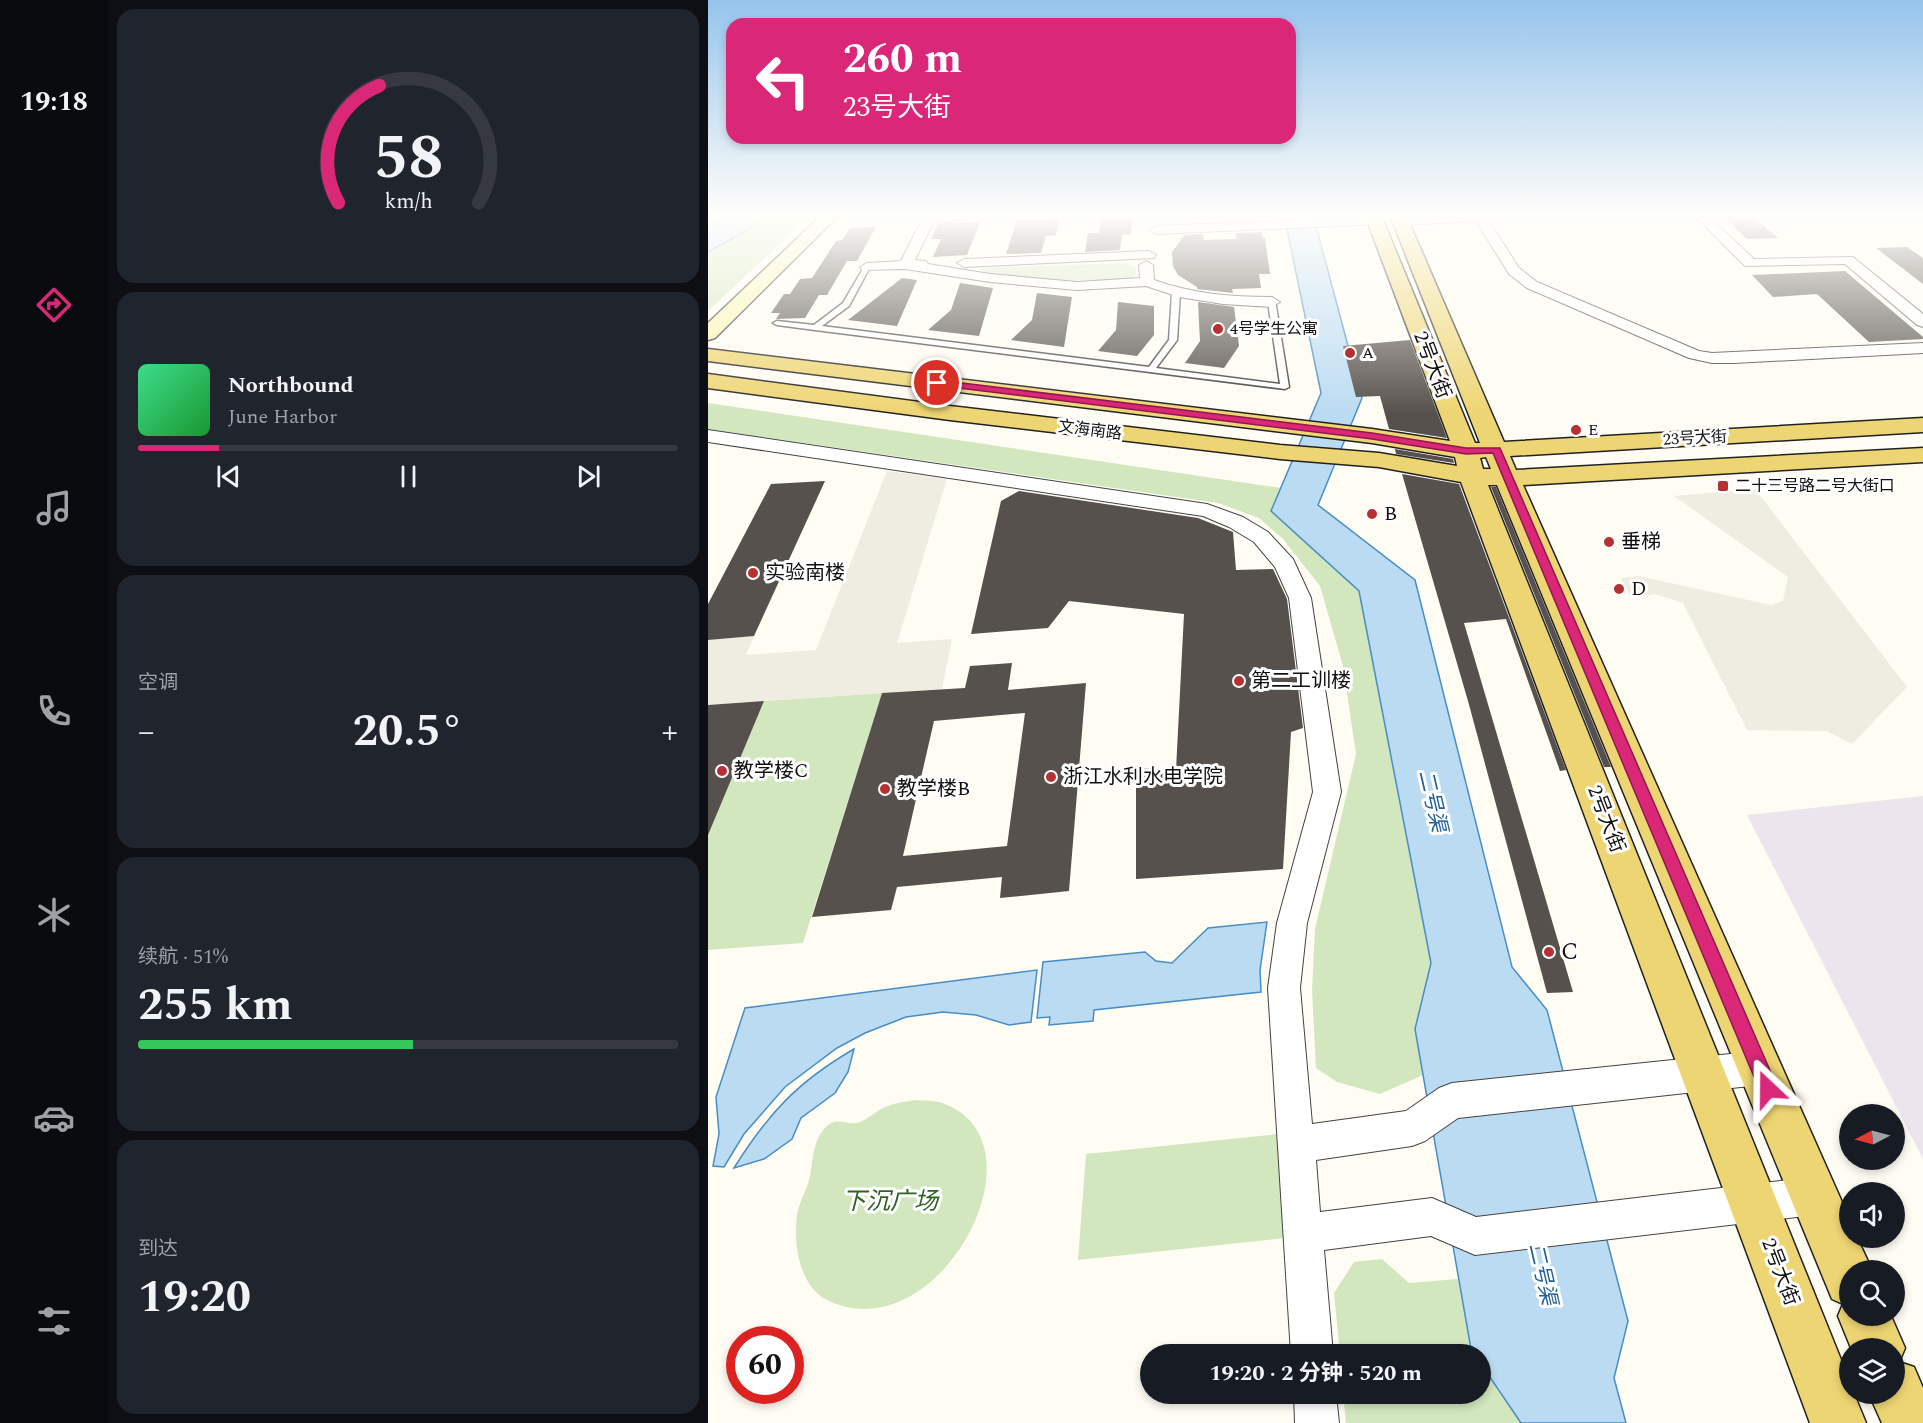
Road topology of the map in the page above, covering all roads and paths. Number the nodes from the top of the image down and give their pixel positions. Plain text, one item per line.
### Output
1 (762, 281) edge
2 (859, 281) edge
3 (1020, 281) edge
4 (1403, 281) edge
5 (1421, 281) edge
6 (1527, 281) edge
7 (1874, 281) edge
8 (1147, 282) joint
9 (1176, 293) junction
10 (1272, 302) joint
11 (1923, 322) edge
12 (777, 323) dead end
13 (814, 328) junction
14 (708, 334) edge
15 (1923, 348) edge
16 (708, 355) edge
17 (1151, 370) junction
18 (708, 381) edge
19 (1923, 425) edge
20 (708, 436) edge
21 (1375, 448) junction
22 (1923, 455) edge
23 (1485, 464) junction
24 (1759, 1068) junction
25 (1704, 1072) junction
26 (1297, 1145) junction
27 (1814, 1196) junction
28 (1754, 1204) junction
29 (1303, 1233) junction
30 (1841, 1260) edge
31 (1311, 1344) edge
32 (1316, 1404) edge
33 (1902, 1404) edge
34 (1317, 1423) edge
35 (1838, 1423) edge
36 (1910, 1423) edge

1 - 14 main road
2 - 13 lane
3 - 8 street
4 - 23 main road, 2号大街
5 - 23 main road, 2号大街
6 - 15 street
7 - 11 street
8 - 9 street
9 - 10 street
9 - 17 lane
10 - 17 lane
12 - 13 lane
13 - 17 lane
16 - 21 main road, 文海南路
18 - 21 main road, 文海南路
19 - 23 main road, 23号大街
20 - 26 street
21 - 23 main road, 文海南路
22 - 23 main road, 23号大街
23 - 24 main road, 2号大街
23 - 25 main road, 2号大街
24 - 25 street
24 - 27 main road, 2号大街
25 - 26 street
25 - 28 main road, 2号大街
26 - 29 street
27 - 28 street
27 - 30 main road, 2号大街
28 - 29 street
28 - 35 main road, 2号大街
29 - 31 street
32 - 34 street
33 - 36 main road

